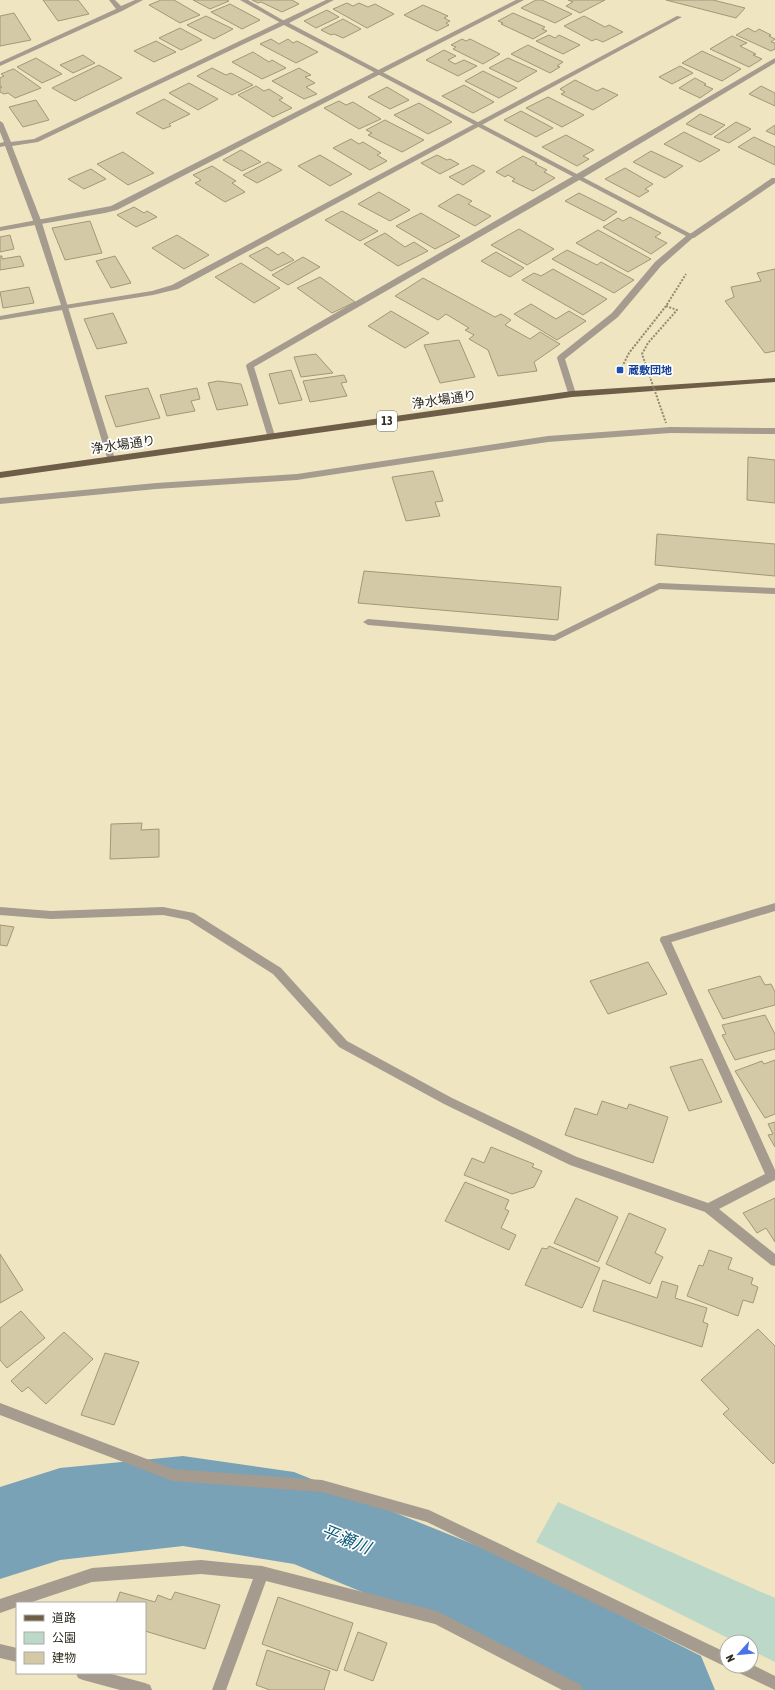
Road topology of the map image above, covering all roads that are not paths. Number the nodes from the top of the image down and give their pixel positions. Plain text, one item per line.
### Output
1 (112, 0) edge
2 (140, 0) edge
3 (243, 0) edge
4 (331, 0) edge
5 (521, 0) edge
6 (120, 10) junction
7 (679, 17) dead end
8 (283, 22) junction
9 (775, 60) edge
10 (0, 64) edge
11 (379, 72) junction
12 (0, 123) edge
13 (477, 124) junction
14 (4, 145) edge
15 (578, 177) junction
16 (775, 180) edge
17 (38, 223) junction
18 (0, 229) edge
19 (691, 236) junction
20 (65, 307) junction
21 (0, 318) edge
22 (775, 380) edge
23 (572, 394) junction
24 (775, 431) edge
25 (271, 436) junction
26 (111, 458) junction
27 (0, 475) edge
28 (0, 500) edge
29 (775, 592) edge
30 (368, 622) dead end
31 (775, 907) edge
32 (0, 911) edge
33 (709, 1208) junction
34 (775, 1261) edge
35 (0, 1409) edge
36 (262, 1573) junction
37 (0, 1606) edge
38 (0, 1650) edge
39 (16, 1655) edge
40 (719, 1656) edge
41 (87, 1674) edge
42 (756, 1674) edge
43 (775, 1683) edge
44 (145, 1690) edge
45 (219, 1690) edge
46 (576, 1690) edge

1 - 6 street
2 - 6 street
3 - 8 street
4 - 8 street
5 - 11 street
6 - 10 street
7 - 13 street
8 - 11 street
8 - 14 street
9 - 15 street
11 - 13 street
11 - 17 street
12 - 14 street
13 - 15 street
13 - 20 street
14 - 17 street
15 - 19 street
15 - 25 street
16 - 19 street
17 - 18 street
17 - 20 street
19 - 23 street
20 - 21 street
20 - 26 street
22 - 23 main road, 浄水場通り / 13
23 - 25 main road, 浄水場通り / 13
24 - 28 street
25 - 26 main road, 浄水場通り / 13
26 - 27 main road, 浄水場通り / 13
29 - 30 street
31 - 33 street
32 - 33 street
33 - 34 street
35 - 40 street
36 - 37 street
36 - 45 street
36 - 46 street
38 - 39 street
41 - 44 street
42 - 43 street

